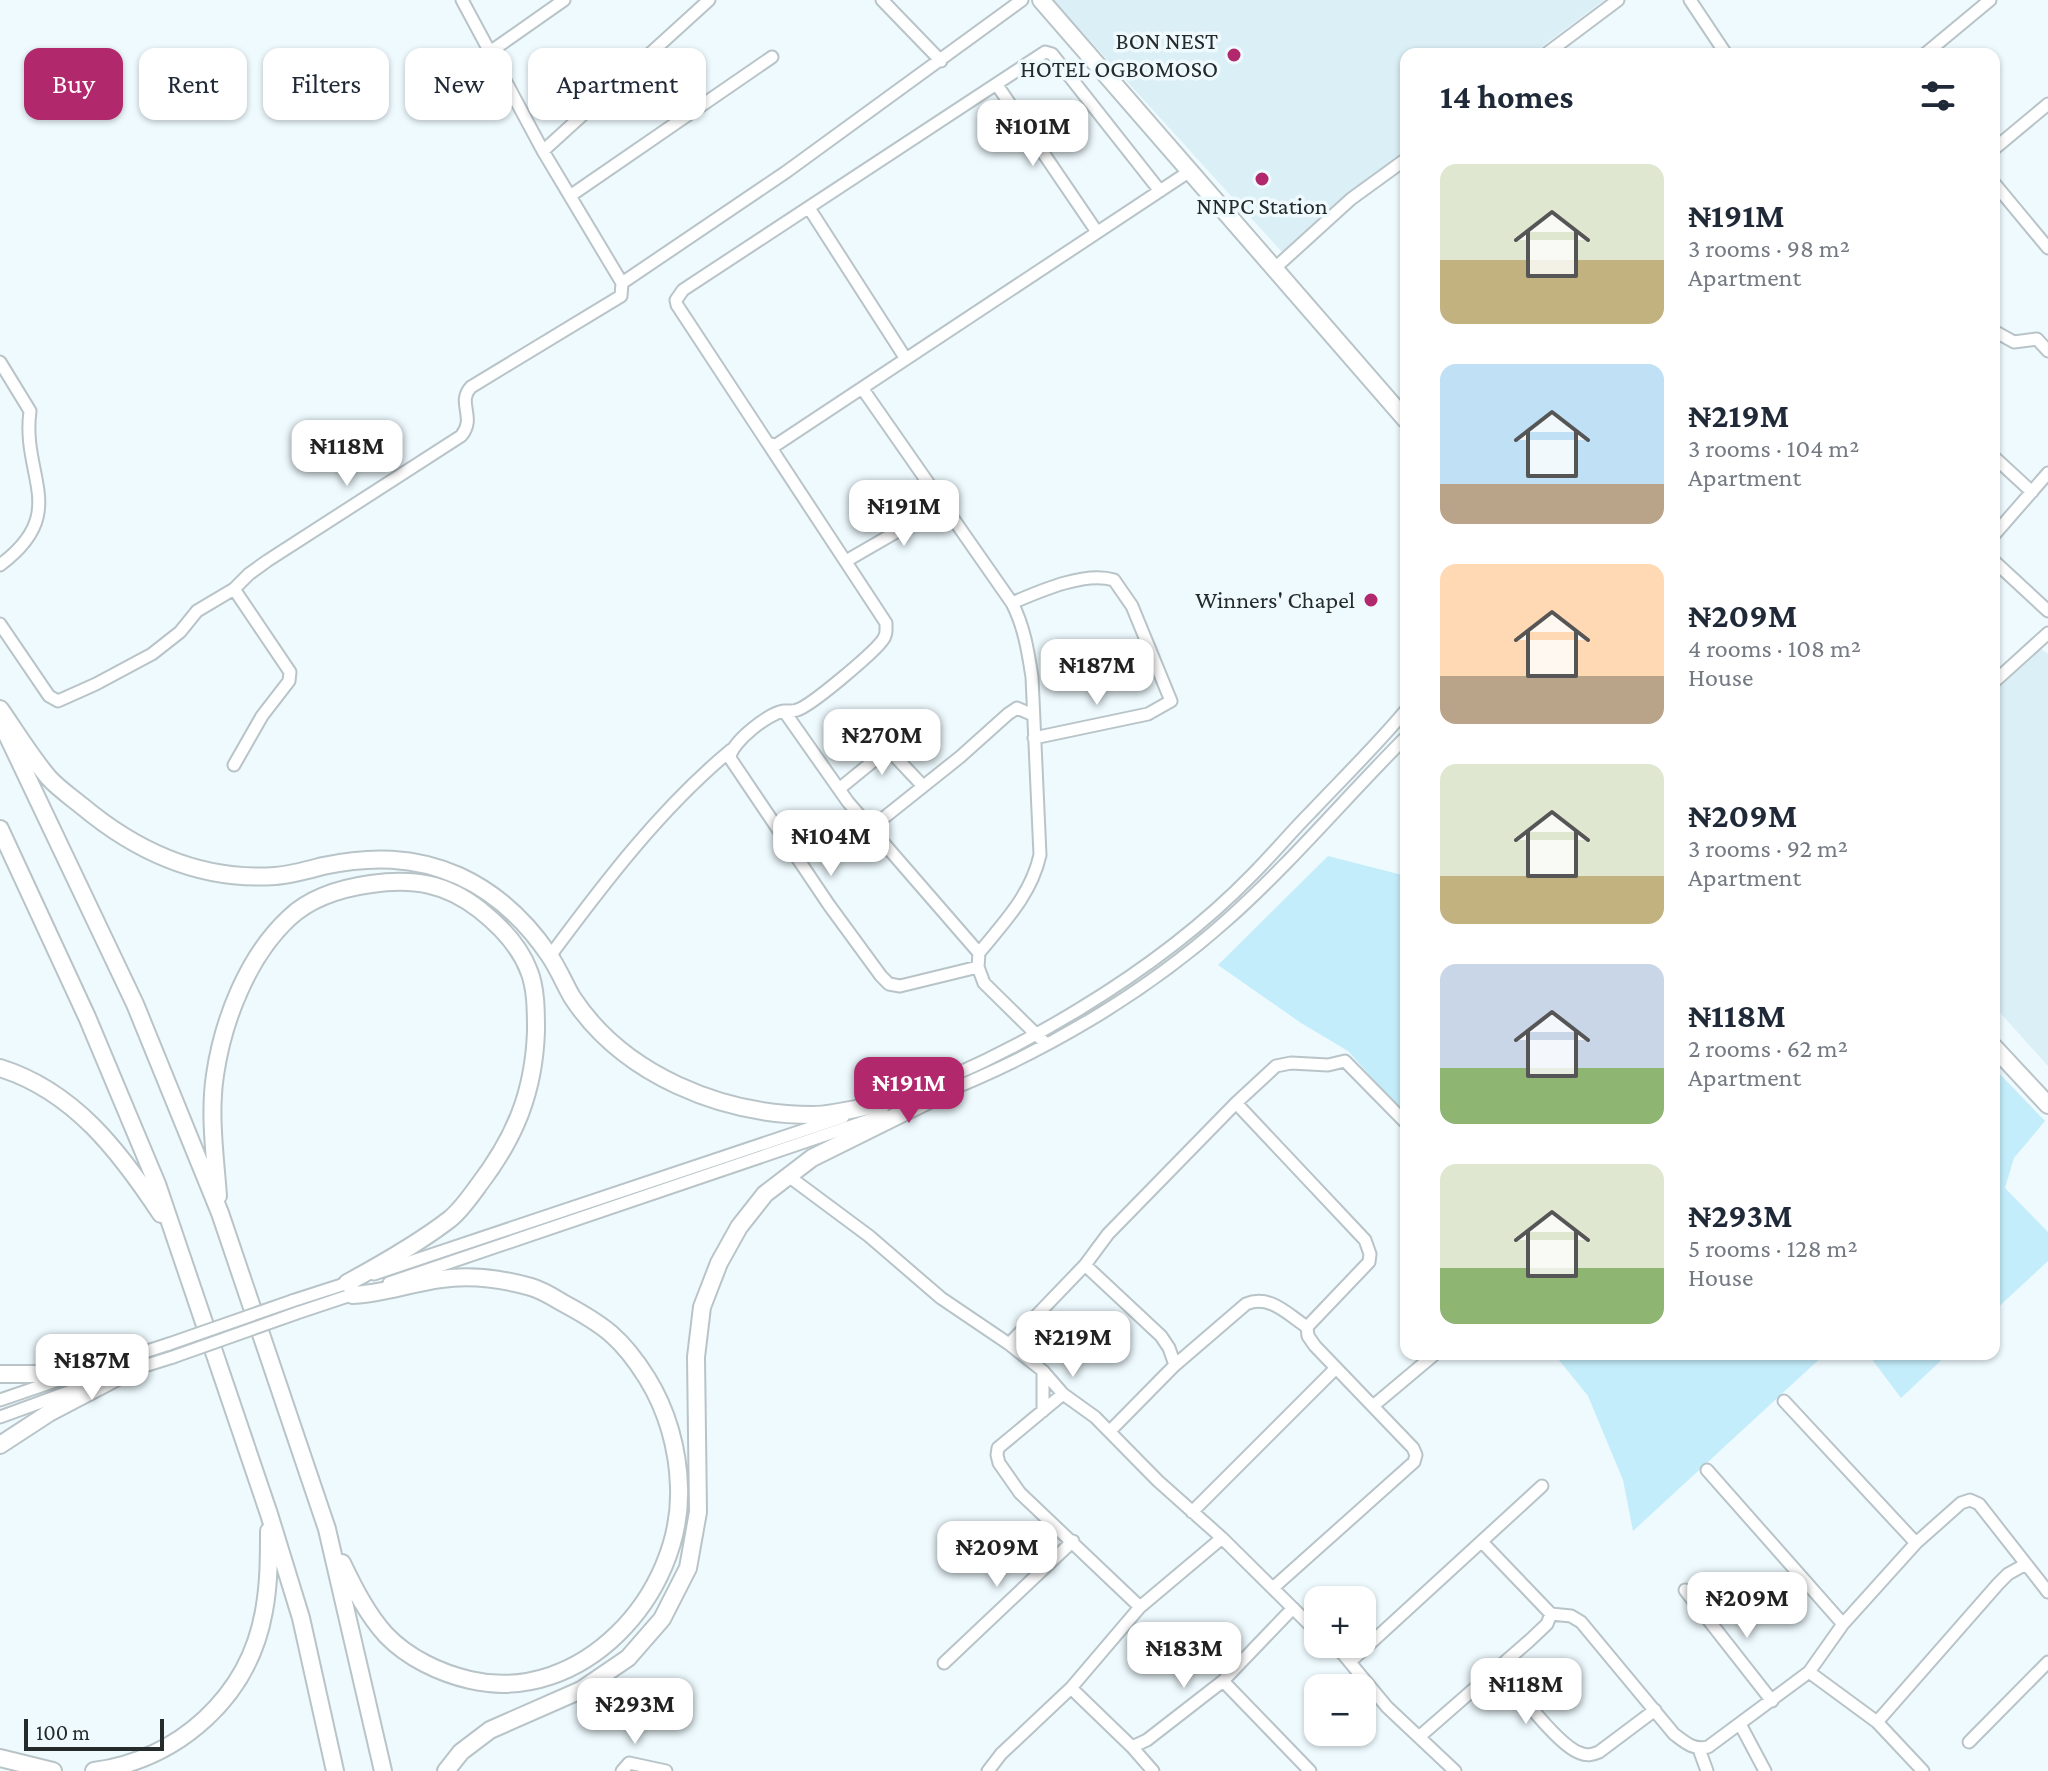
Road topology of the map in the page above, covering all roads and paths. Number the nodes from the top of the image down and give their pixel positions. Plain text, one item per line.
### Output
1 (462, 0) edge
2 (564, 0) edge
3 (709, 0) edge
4 (882, 0) edge
5 (1022, 0) edge
6 (1041, 0) edge
7 (1618, 0) edge
8 (1690, 0) edge
9 (1990, 0) edge
10 (488, 48) edge
11 (496, 48) edge
12 (1554, 48) edge
13 (1722, 48) edge
14 (1932, 48) edge
15 (772, 57) dead end
16 (941, 61) junction
17 (997, 85) junction
18 (512, 93) edge
19 (2048, 104) edge
20 (2000, 144) edge
21 (543, 151) junction
22 (1400, 163) edge
23 (1190, 171) junction
24 (2000, 190) edge
25 (1160, 191) junction
26 (570, 196) junction
27 (809, 208) junction
28 (1097, 232) junction
29 (2048, 248) edge
30 (1275, 268) junction
31 (622, 283) junction
32 (2000, 334) edge
33 (2048, 351) edge
34 (906, 359) junction
35 (0, 362) edge
36 (862, 388) junction
37 (1400, 413) edge
38 (770, 444) junction
39 (2000, 463) edge
40 (2048, 473) edge
41 (2032, 492) junction
42 (943, 505) junction
43 (2000, 528) edge
44 (846, 561) junction
45 (0, 565) edge
46 (2000, 567) edge
47 (234, 589) junction
48 (1012, 603) junction
49 (2048, 611) edge
50 (0, 624) edge
51 (2048, 633) edge
52 (2000, 677) edge
53 (0, 709) edge
54 (784, 711) junction
55 (1033, 715) junction
56 (1400, 716) edge
57 (0, 720) edge
58 (1034, 738) junction
59 (1400, 743) edge
60 (731, 750) junction
61 (234, 765) dead end
62 (922, 785) junction
63 (839, 789) junction
64 (871, 828) junction
65 (0, 829) edge
66 (1280, 844) junction
67 (1291, 856) junction
68 (1201, 921) junction
69 (1211, 933) junction
70 (979, 953) junction
71 (550, 956) junction
72 (978, 967) junction
73 (1035, 1034) junction
74 (1046, 1044) junction
75 (2000, 1053) edge
76 (0, 1068) edge
77 (943, 1093) junction
78 (884, 1103) junction
79 (1236, 1103) junction
80 (2048, 1105) edge
81 (1400, 1117) edge
82 (787, 1175) junction
83 (220, 1213) junction
84 (175, 1236) junction
85 (1085, 1265) junction
86 (350, 1289) junction
87 (295, 1307) junction
88 (1307, 1327) junction
89 (1009, 1344) junction
90 (1428, 1360) edge
91 (1175, 1365) junction
92 (95, 1368) junction
93 (1336, 1368) junction
94 (131, 1370) junction
95 (1043, 1371) junction
96 (0, 1374) edge
97 (1063, 1394) junction
98 (0, 1400) edge
99 (1784, 1401) dead end
100 (1373, 1406) junction
101 (1043, 1411) junction
102 (0, 1417) edge
103 (1110, 1431) junction
104 (0, 1445) edge
105 (1707, 1470) dead end
106 (1542, 1486) dead end
107 (1192, 1512) junction
108 (269, 1514) junction
109 (327, 1529) junction
110 (1222, 1538) junction
111 (1073, 1541) junction
112 (1482, 1542) junction
113 (1916, 1543) junction
114 (2026, 1564) junction
115 (1273, 1588) junction
116 (1685, 1590) dead end
117 (2048, 1592) edge
118 (1140, 1607) junction
119 (1293, 1608) junction
120 (1551, 1614) junction
121 (1304, 1619) edge
122 (1843, 1624) junction
123 (1346, 1658) edge
124 (1350, 1662) junction
125 (2048, 1662) edge
126 (944, 1663) dead end
127 (1497, 1667) junction
128 (1809, 1672) junction
129 (1223, 1681) junction
130 (1071, 1688) junction
131 (1772, 1701) junction
132 (1655, 1710) junction
133 (1877, 1722) junction
134 (1740, 1724) junction
135 (1419, 1737) junction
136 (1969, 1742) dead end
137 (1132, 1747) junction
138 (1699, 1749) junction
139 (0, 1758) edge
140 (53, 1771) edge
141 (94, 1771) edge
142 (335, 1771) edge
143 (383, 1771) edge
144 (446, 1771) edge
145 (622, 1771) edge
146 (666, 1771) edge
147 (988, 1771) edge
148 (1153, 1771) edge
149 (1310, 1771) edge
150 (1455, 1771) edge
151 (1707, 1771) edge
152 (1765, 1771) edge
153 (1923, 1771) edge

1 - 10 street
2 - 11 street
3 - 21 street
4 - 16 street
5 - 16 street
6 - 23 highway
7 - 12 street
8 - 13 street
9 - 14 street
15 - 26 street
16 - 31 street
17 - 25 street
17 - 27 street
17 - 28 street
18 - 21 street
19 - 20 street
21 - 26 street
22 - 30 street
23 - 25 street
23 - 30 highway
24 - 29 street
25 - 28 street
26 - 31 street
27 - 34 street
27 - 38 street
28 - 34 street
30 - 37 highway
31 - 47 street
32 - 33 street
34 - 36 street
35 - 45 street
36 - 38 street
36 - 42 street
38 - 44 street
39 - 41 street
40 - 41 street
41 - 43 street
42 - 44 street
42 - 48 street
44 - 54 street
46 - 49 street
47 - 50 street
47 - 61 street
48 - 55 street
48 - 58 street
51 - 52 street
53 - 71 highway
54 - 60 street
54 - 63 street
55 - 58 street
55 - 62 street
56 - 66 street
57 - 83 highway
58 - 70 street
59 - 67 street
60 - 71 street
60 - 72 street
62 - 63 street
62 - 64 street
63 - 64 street
64 - 70 street
65 - 84 highway
66 - 67 street
66 - 68 street
67 - 69 street
68 - 69 street
68 - 73 street
69 - 74 street
70 - 72 street
71 - 78 highway
72 - 73 street
73 - 74 street
73 - 78 street
74 - 77 street
75 - 80 highway
76 - 84 highway
77 - 82 highway
77 - 86 street
78 - 86 street
79 - 81 street
79 - 85 street
79 - 88 street
82 - 89 street
82 - 144 highway
83 - 86 highway
83 - 109 highway
84 - 108 highway
85 - 89 street
85 - 91 street
86 - 87 street
86 - 109 highway
87 - 92 street, bridge
87 - 94 street, bridge
88 - 91 street
88 - 93 street
89 - 95 street
90 - 100 street
91 - 103 street
92 - 96 highway
92 - 98 street
93 - 100 street
93 - 107 street
94 - 102 street
94 - 104 highway
95 - 97 street
95 - 101 street
97 - 101 street
97 - 103 street
99 - 113 street
100 - 115 street
101 - 111 street
103 - 107 street
105 - 122 street
106 - 112 street
107 - 110 street
108 - 141 highway
108 - 142 highway
109 - 143 highway
110 - 115 street
110 - 118 street
111 - 118 street
111 - 126 street
112 - 120 street
112 - 124 street
113 - 114 street
113 - 122 street
114 - 117 street
114 - 133 street
115 - 119 street
116 - 131 street
118 - 130 street
119 - 121 street
119 - 129 street
120 - 127 street
120 - 132 street
122 - 128 street
123 - 124 street
124 - 135 street
125 - 136 street
127 - 132 street
127 - 135 street
128 - 131 street
128 - 133 street
129 - 137 street
129 - 149 street
130 - 137 street
130 - 147 street
131 - 134 street
132 - 138 street
133 - 153 street
134 - 138 street
134 - 152 street
135 - 150 street
137 - 148 street
138 - 151 street
139 - 140 highway
145 - 146 street

